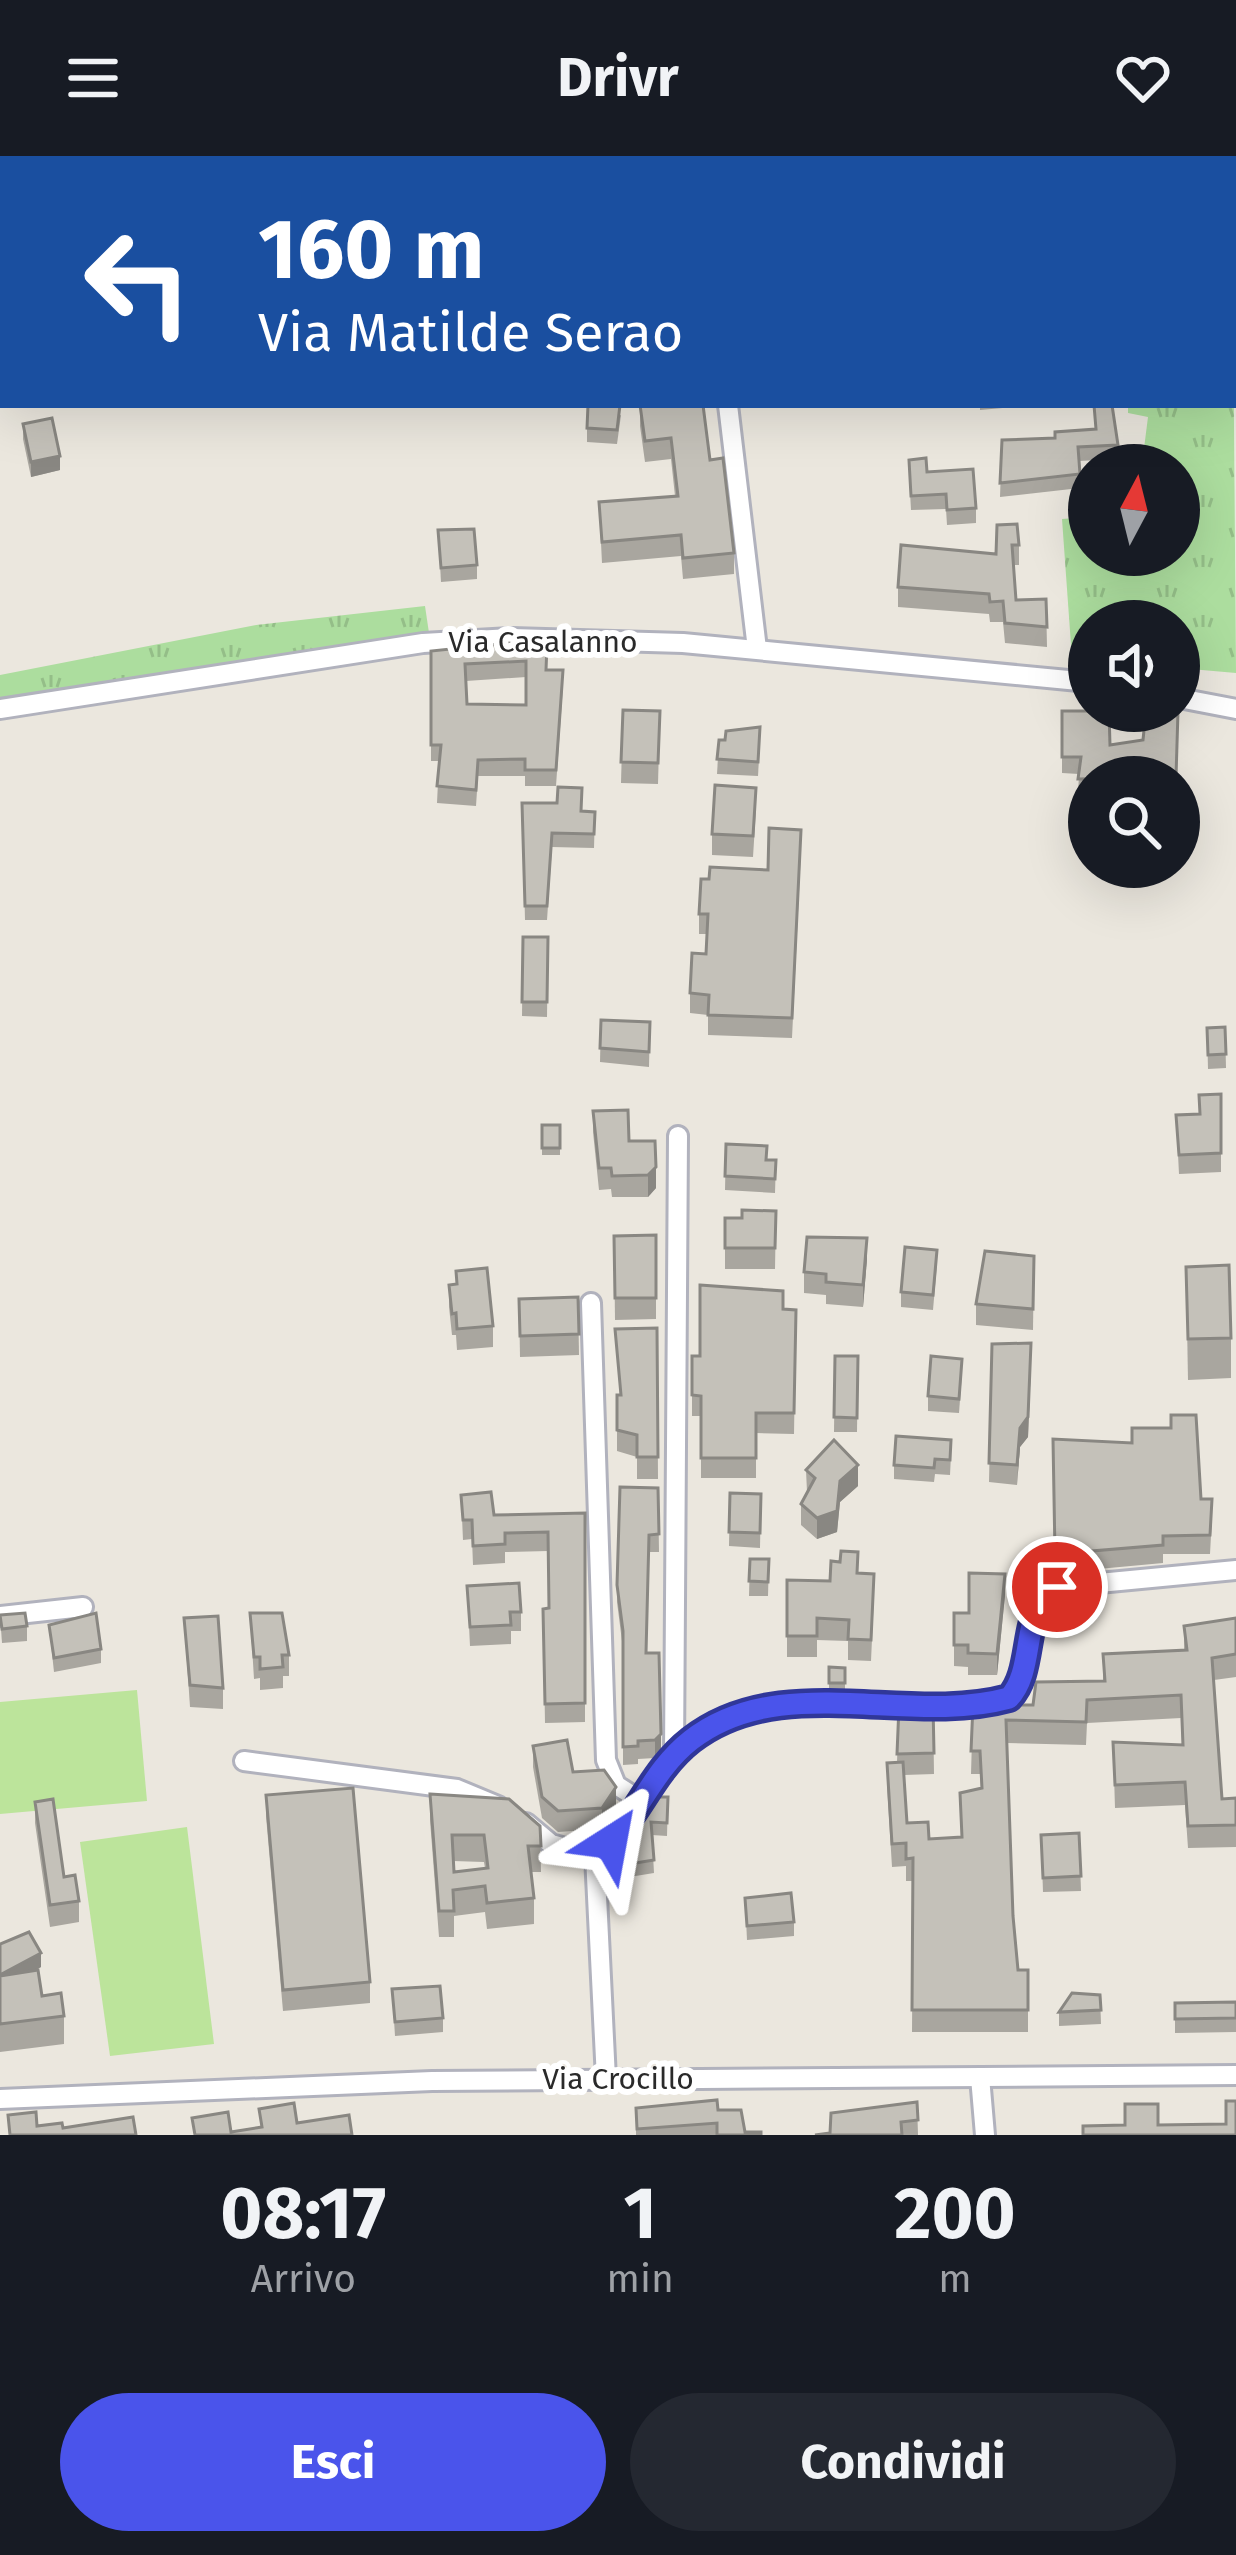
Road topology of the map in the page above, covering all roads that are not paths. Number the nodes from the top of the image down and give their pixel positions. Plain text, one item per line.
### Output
1 (728, 408) edge
2 (757, 649) junction
3 (1068, 680) edge
4 (1200, 702) edge
5 (0, 709) edge
6 (1236, 709) edge
7 (678, 1136) dead end
8 (591, 1303) dead end
9 (1236, 1570) edge
10 (83, 1607) dead end
11 (0, 1616) edge
12 (674, 1756) junction
13 (244, 1761) dead end
14 (638, 1799) junction
15 (596, 1856) junction
16 (1236, 2075) edge
17 (980, 2077) junction
18 (606, 2079) junction
19 (0, 2099) edge
20 (985, 2135) edge

1 - 2 street
2 - 3 street, Via Casalanno
2 - 5 street, Via Casalanno
4 - 6 street
7 - 12 street
8 - 14 street
9 - 12 street
10 - 11 street
12 - 14 street
13 - 15 street
14 - 15 street
15 - 18 street
16 - 17 street, Via Crocillo
17 - 18 street, Via Crocillo
17 - 20 street
18 - 19 street, Via Crocillo

